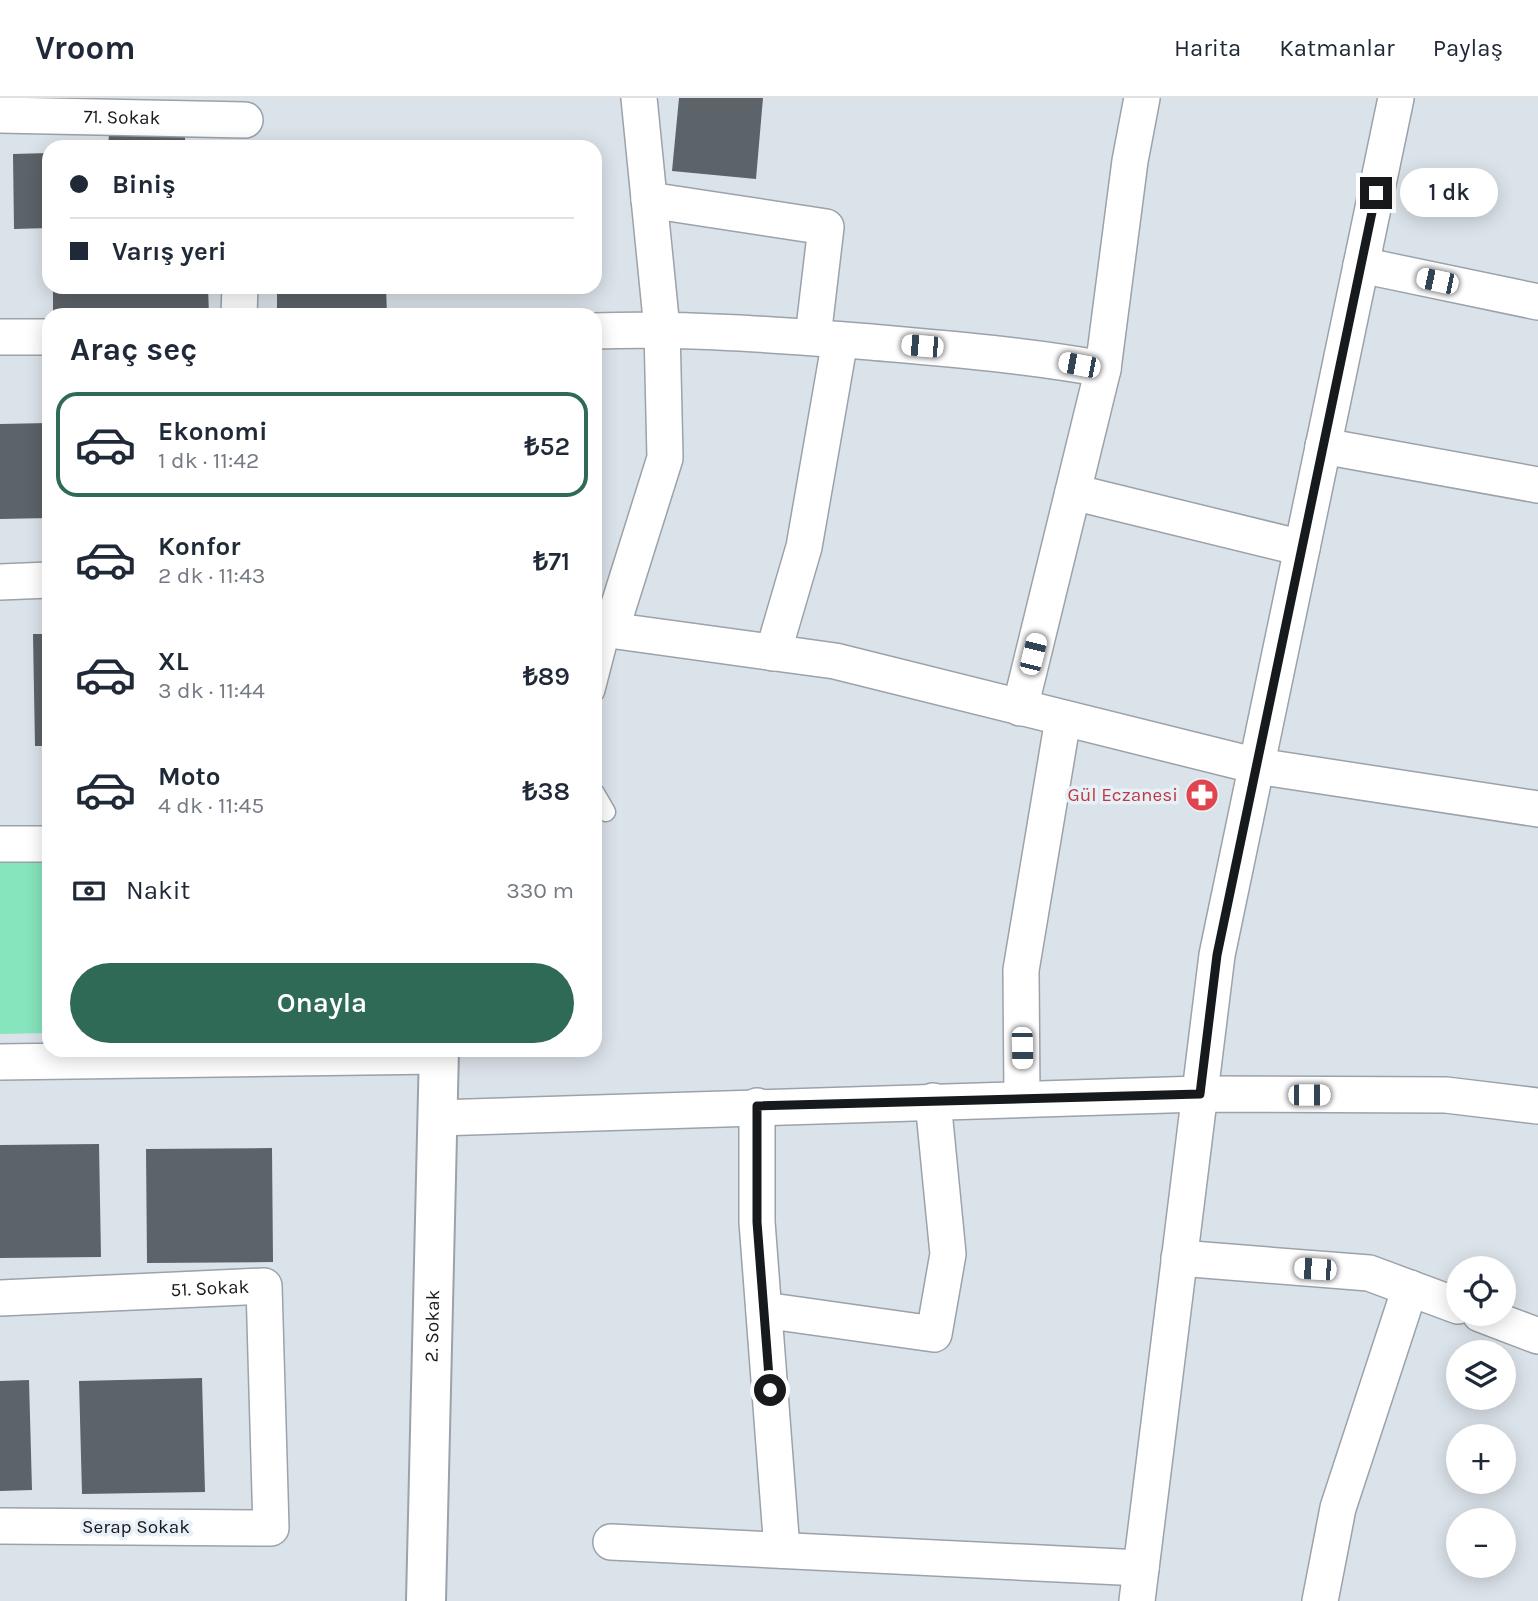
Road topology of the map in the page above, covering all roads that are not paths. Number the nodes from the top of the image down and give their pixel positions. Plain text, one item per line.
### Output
1 (639, 98) edge
2 (1142, 98) edge
3 (1395, 98) edge
4 (0, 115) edge
5 (245, 122) edge
6 (649, 200) junction
7 (1361, 265) junction
8 (1538, 302) edge
9 (662, 329) junction
10 (602, 331) edge
11 (0, 337) edge
12 (42, 337) edge
13 (827, 338) junction
14 (1103, 369) junction
15 (1323, 446) junction
16 (1538, 485) edge
17 (1073, 492) junction
18 (1302, 548) junction
19 (42, 580) edge
20 (0, 582) edge
21 (603, 629) edge
22 (774, 653) junction
23 (1020, 708) junction
24 (1063, 719) junction
25 (1257, 766) junction
26 (602, 805) edge
27 (1538, 809) edge
28 (606, 812) dead end
29 (0, 844) edge
30 (42, 844) edge
31 (244, 1057) edge
32 (439, 1057) edge
33 (0, 1062) edge
34 (1200, 1094) junction
35 (1022, 1099) junction
36 (933, 1101) junction
37 (757, 1106) junction
38 (1538, 1106) edge
39 (437, 1118) junction
40 (1179, 1258) junction
41 (1410, 1288) junction
42 (0, 1298) edge
43 (1446, 1302) edge
44 (764, 1310) junction
45 (1512, 1326) edge
46 (1538, 1336) edge
47 (0, 1525) edge
48 (271, 1528) joint
49 (611, 1542) dead end
50 (782, 1550) junction
51 (1139, 1584) edge
52 (426, 1601) edge
53 (1320, 1601) edge

1 - 6 street
2 - 14 street
3 - 7 street
4 - 5 street, 71. Sokak
6 - 9 street
6 - 13 street
7 - 8 street
7 - 15 street
9 - 10 street
9 - 13 street
9 - 21 street
11 - 12 street
13 - 14 street
13 - 22 street
14 - 17 street
15 - 16 street
15 - 18 street
17 - 18 street
17 - 23 street
18 - 25 street
19 - 20 street
21 - 22 street
22 - 23 street
23 - 24 street
24 - 25 street
24 - 35 street
25 - 27 street
25 - 34 street
26 - 28 lane
29 - 30 street
31 - 33 street
32 - 39 street, 2. Sokak
34 - 35 street
34 - 38 street
34 - 40 street
35 - 36 street
36 - 37 street
36 - 44 street
37 - 39 street
37 - 44 street
39 - 52 street, 2. Sokak
40 - 41 street
40 - 51 street
41 - 43 street
41 - 53 street
42 - 48 street, 51. Sokak
44 - 50 street
45 - 46 street
47 - 48 street, Serap Sokak
49 - 50 street
50 - 51 street

